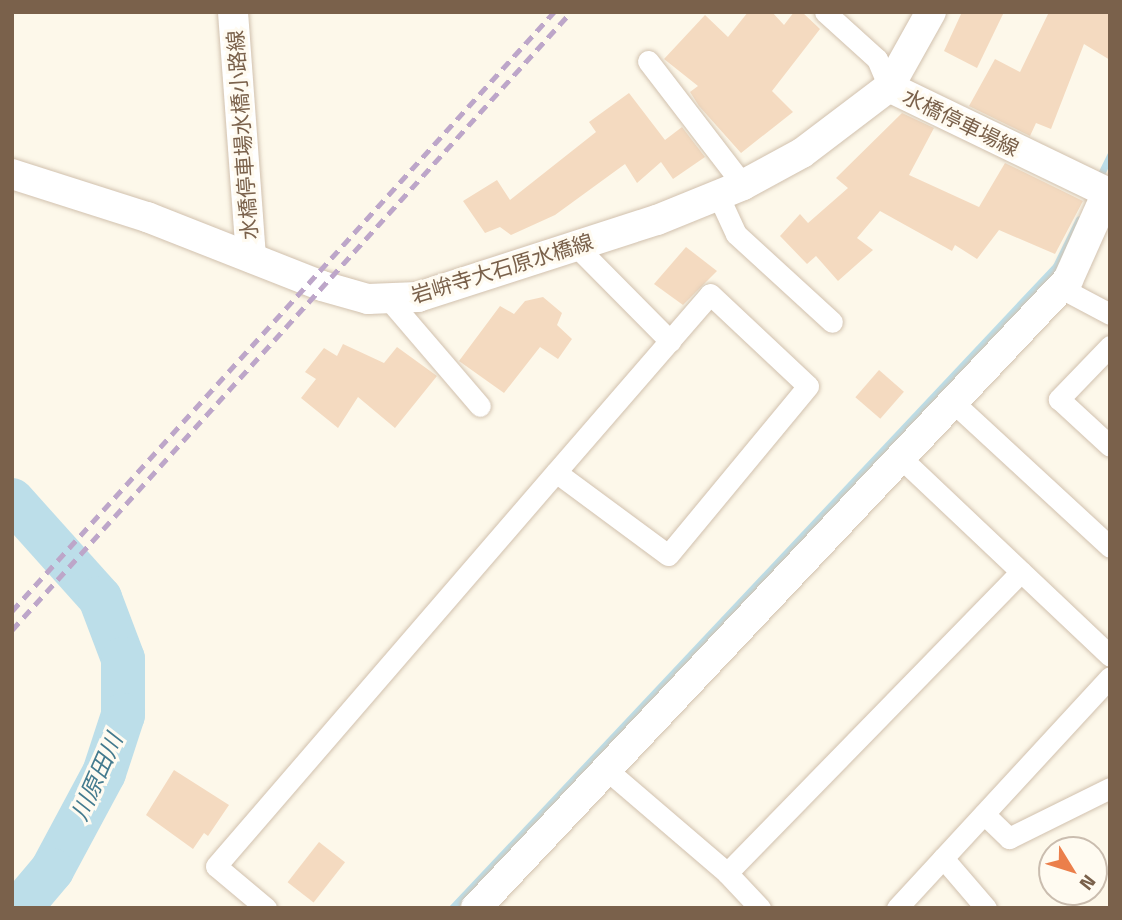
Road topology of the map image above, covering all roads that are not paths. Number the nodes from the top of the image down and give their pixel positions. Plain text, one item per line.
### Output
1 (233, 12) edge
2 (825, 12) edge
3 (931, 12) edge
4 (648, 61) dead end
5 (889, 87) junction
6 (12, 174) edge
7 (730, 190) junction
8 (1109, 191) edge
9 (576, 246) junction
10 (251, 257) junction
11 (1061, 288) junction
12 (390, 301) junction
13 (1110, 314) edge
14 (832, 322) dead end
15 (670, 341) junction
16 (1110, 346) edge
17 (954, 403) junction
18 (480, 406) dead end
19 (1110, 446) edge
20 (902, 459) junction
21 (556, 472) junction
22 (1110, 547) edge
23 (1021, 572) junction
24 (1110, 656) edge
25 (1110, 677) edge
26 (607, 770) junction
27 (1110, 788) edge
28 (984, 814) junction
29 (943, 858) junction
30 (727, 873) junction
31 (489, 903) edge
32 (266, 908) edge
33 (760, 908) edge
34 (897, 908) edge
35 (986, 908) edge

1 - 10 main road, 水橋停車場水橋小路線
2 - 5 street
3 - 5 main road, 水橋停車場線
4 - 7 street
5 - 7 main road, 岩峅寺大石原水橋線
5 - 8 main road, 水橋停車場線
6 - 10 main road, 岩峅寺大石原水橋線
7 - 9 main road, 岩峅寺大石原水橋線
7 - 14 street
8 - 11 main road
9 - 12 main road, 岩峅寺大石原水橋線
9 - 15 street
10 - 12 main road, 岩峅寺大石原水橋線
11 - 13 street
11 - 17 main road
12 - 18 street
15 - 21 street
15 - 21 street
16 - 19 street
17 - 20 main road
17 - 22 street
20 - 23 street
20 - 26 main road
21 - 32 street
23 - 24 street
23 - 30 street
25 - 28 street
26 - 30 street
26 - 31 main road
27 - 28 street
28 - 29 street
29 - 34 street
29 - 35 street
30 - 33 street

